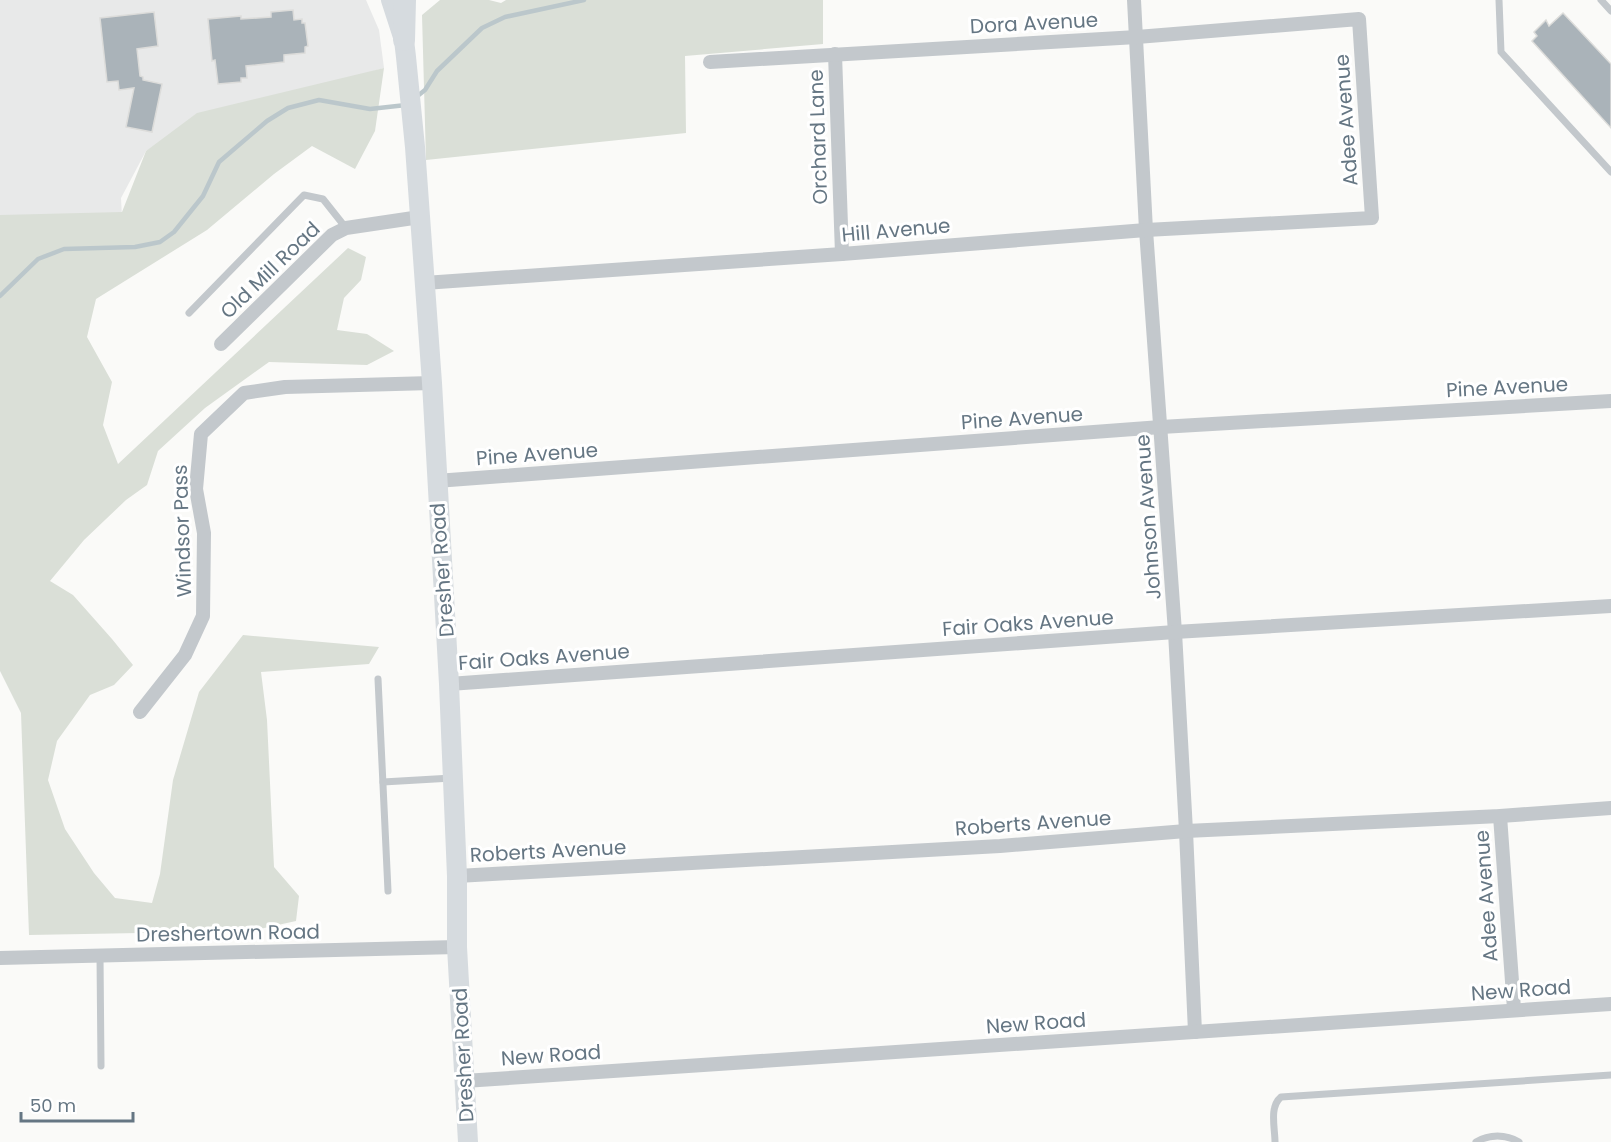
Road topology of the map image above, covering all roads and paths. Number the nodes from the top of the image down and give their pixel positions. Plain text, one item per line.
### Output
1 (391, 0) edge
2 (405, 0) edge
3 (1134, 0) edge
4 (1499, 0) edge
5 (1601, 0) edge
6 (1611, 11) edge
7 (1359, 19) joint
8 (1137, 37) junction
9 (405, 48) junction
10 (835, 54) junction
11 (710, 62) dead end
12 (1611, 172) edge
13 (420, 218) junction
14 (1372, 218) joint
15 (346, 228) junction
16 (1146, 230) junction
17 (842, 254) junction
18 (424, 283) junction
19 (189, 313) dead end
20 (221, 344) dead end
21 (432, 383) junction
22 (1611, 401) edge
23 (1161, 427) junction
24 (436, 481) junction
25 (1611, 606) edge
26 (1175, 632) junction
27 (378, 679) dead end
28 (449, 684) junction
29 (140, 712) dead end
30 (453, 778) junction
31 (383, 782) junction
32 (1611, 808) edge
33 (1500, 816) junction
34 (1186, 831) junction
35 (457, 876) junction
36 (388, 891) dead end
37 (458, 947) junction
38 (100, 956) junction
39 (0, 958) edge
40 (1611, 1004) edge
41 (1514, 1010) junction
42 (1195, 1032) junction
43 (101, 1066) dead end
44 (1611, 1075) edge
45 (464, 1081) junction
46 (468, 1142) edge
47 (1275, 1142) edge
48 (1476, 1142) edge
49 (1519, 1142) edge

1 - 9 main road, Dresher Road
2 - 9 main road
3 - 8 street, Johnson Avenue
4 - 12 lane
5 - 6 lane
7 - 8 street, Dora Avenue
7 - 14 street, Adee Avenue
8 - 10 street, Dora Avenue
8 - 16 street, Johnson Avenue
9 - 13 main road, Dresher Road
10 - 11 street, Dora Avenue
10 - 17 street, Orchard Lane
13 - 15 street, Old Mill Road
13 - 18 main road, Dresher Road
14 - 16 street, Hill Avenue
15 - 19 lane
15 - 20 street, Old Mill Road
16 - 17 street, Hill Avenue
16 - 23 street, Johnson Avenue
17 - 18 street, Hill Avenue
18 - 21 main road, Dresher Road
21 - 24 main road, Dresher Road
21 - 29 street, Windsor Pass
22 - 23 street, Pine Avenue
23 - 24 street, Pine Avenue
23 - 26 street, Johnson Avenue
24 - 28 main road, Dresher Road
25 - 26 street, Fair Oaks Avenue
26 - 28 street, Fair Oaks Avenue
26 - 34 street, Johnson Avenue
27 - 31 lane
28 - 30 main road, Dresher Road
30 - 31 lane
30 - 35 main road, Dresher Road
31 - 36 lane
32 - 33 street, Roberts Avenue
33 - 34 street, Roberts Avenue
33 - 41 street, Adee Avenue
34 - 35 street, Roberts Avenue
34 - 42 street, Johnson Avenue
35 - 37 main road, Dresher Road
37 - 38 street, Dreshertown Road
37 - 45 main road, Dresher Road
38 - 39 street, Dreshertown Road
38 - 43 lane
40 - 41 street, New Road
41 - 42 street, New Road
42 - 45 street, New Road
44 - 47 lane
45 - 46 main road, Dresher Road
48 - 49 lane

